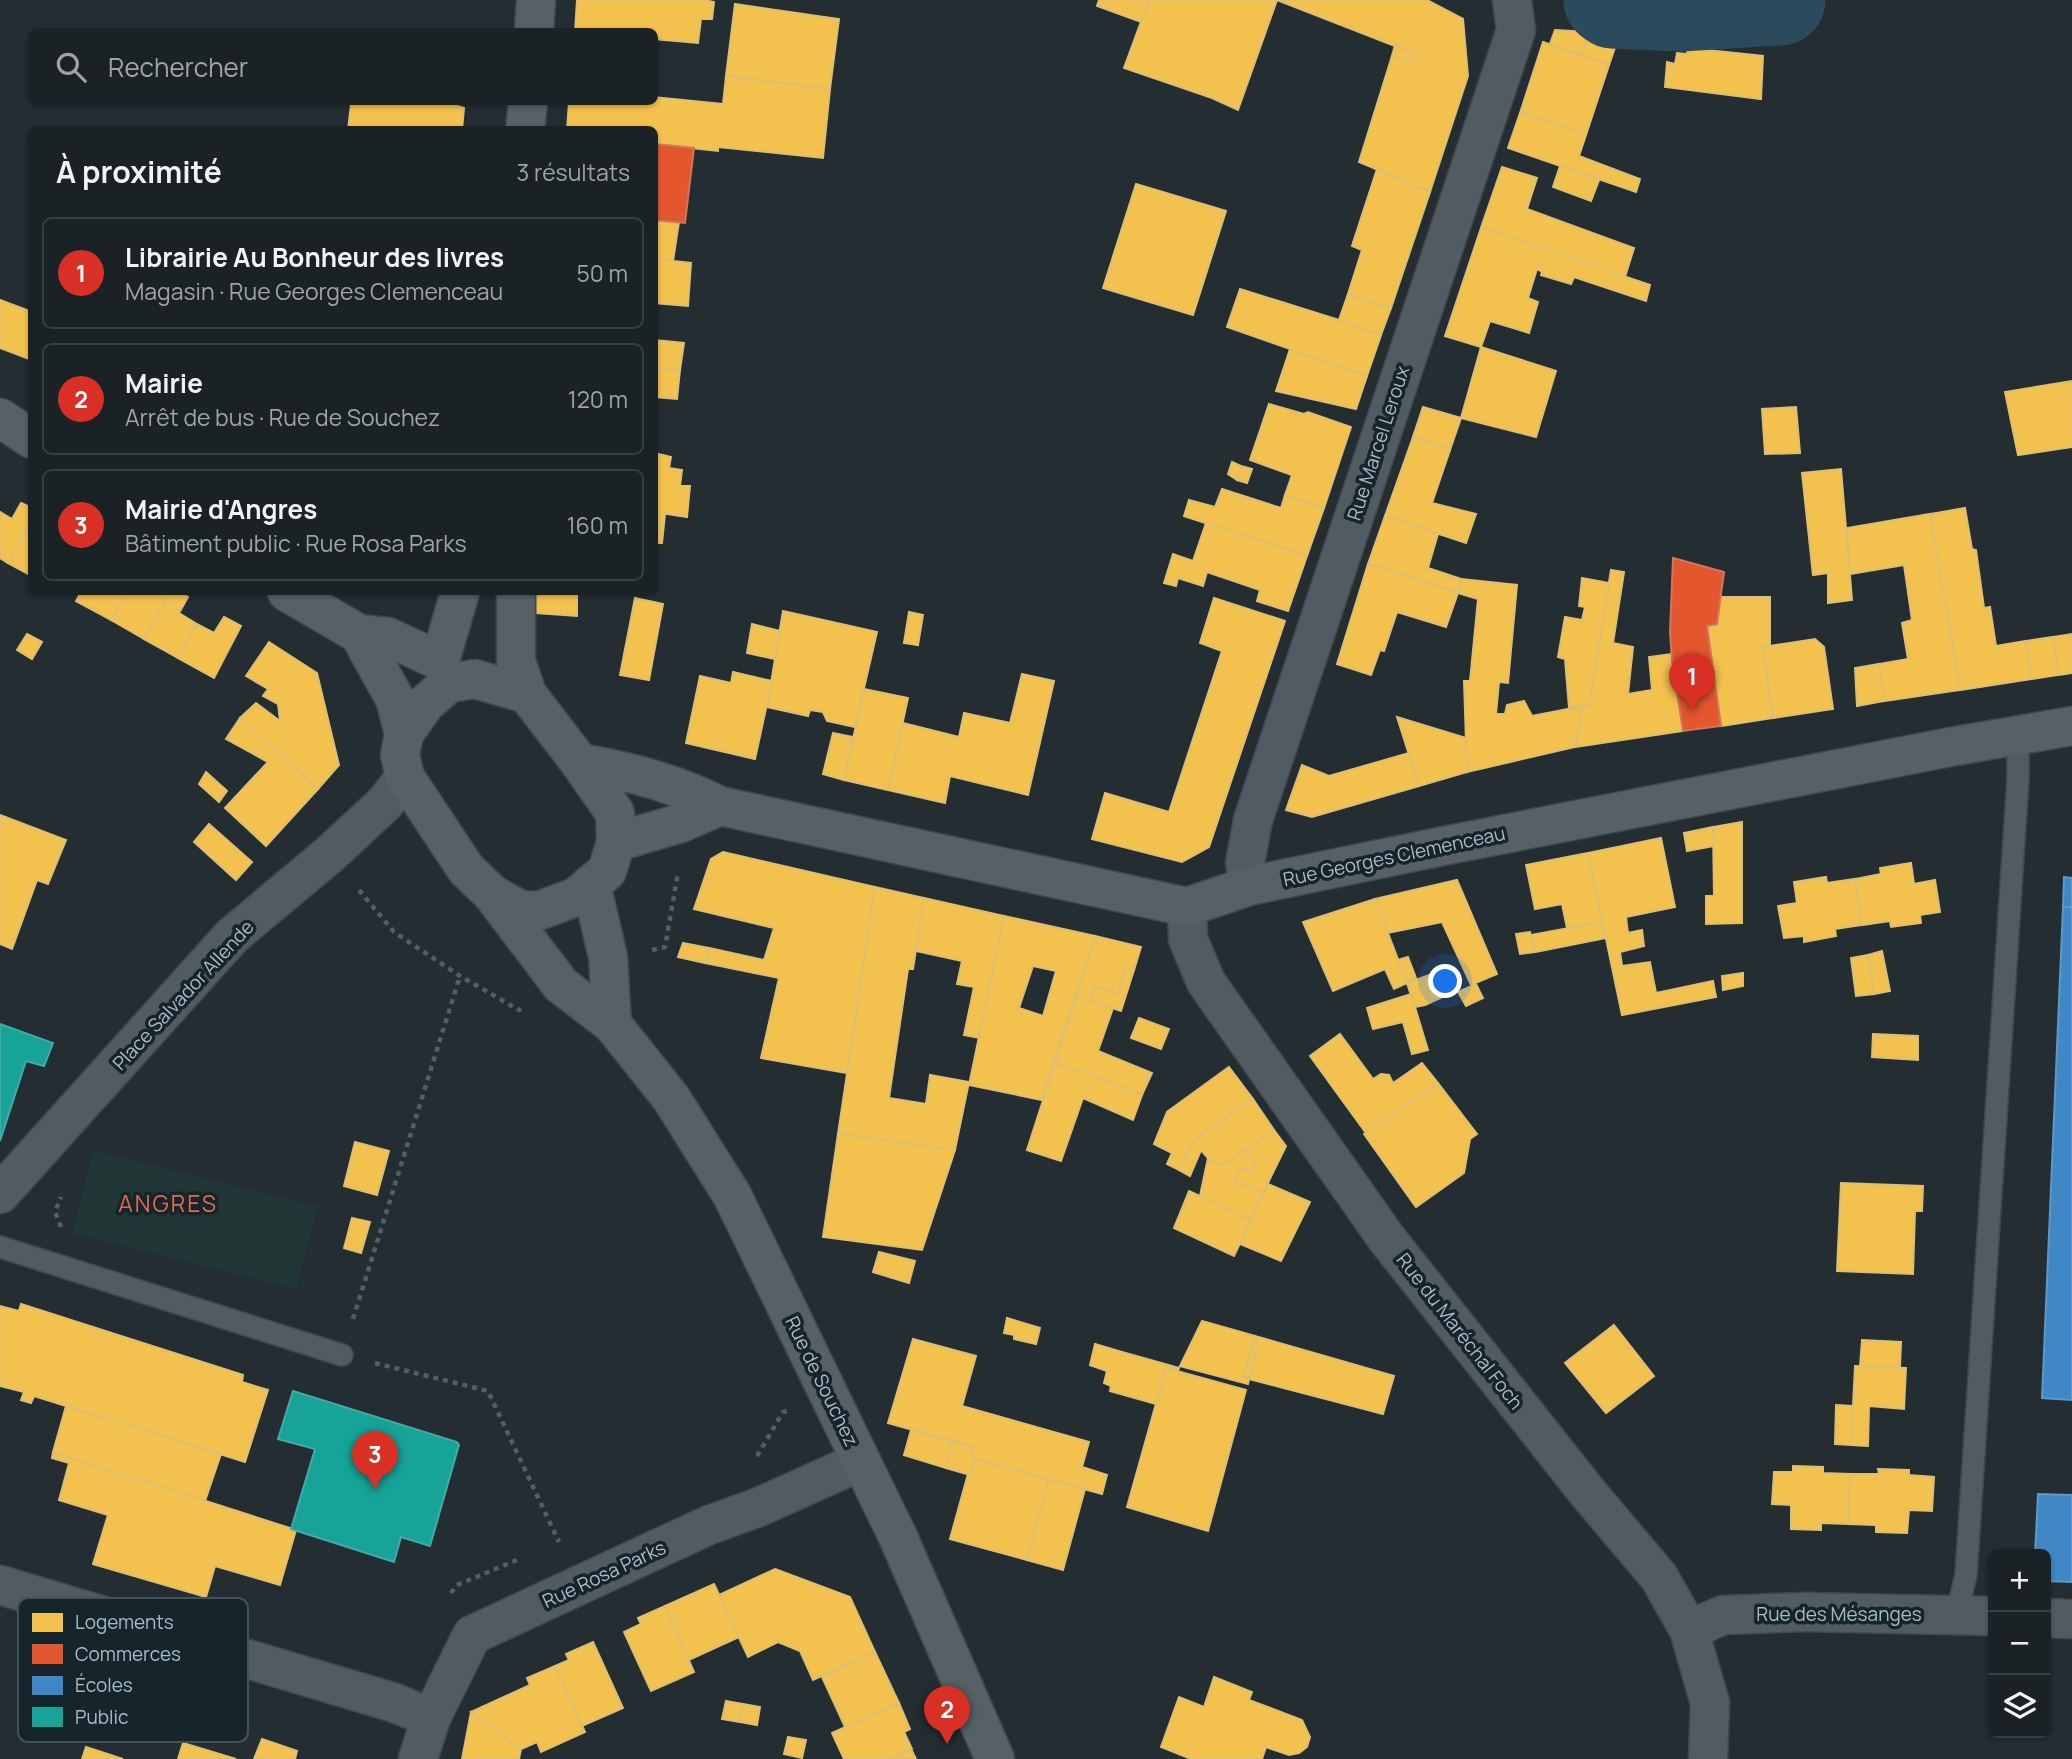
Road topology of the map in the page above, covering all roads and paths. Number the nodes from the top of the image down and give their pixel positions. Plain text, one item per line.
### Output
1 (537, 0) edge
2 (1512, 0) edge
3 (534, 28) edge
4 (528, 105) edge
5 (525, 126) edge
6 (0, 418) edge
7 (28, 436) edge
8 (292, 595) edge
9 (459, 595) edge
10 (516, 595) edge
11 (359, 634) junction
12 (445, 672) junction
13 (527, 694) junction
14 (2072, 726) edge
15 (404, 734) junction
16 (2018, 735) junction
17 (580, 763) junction
18 (405, 778) junction
19 (720, 806) junction
20 (681, 823) junction
21 (616, 842) junction
22 (330, 854) junction
23 (592, 884) junction
24 (1249, 886) junction
25 (492, 894) junction
26 (1187, 907) junction
27 (608, 957) junction
28 (612, 1024) junction
29 (55, 1136) junction
30 (0, 1194) edge
31 (0, 1247) edge
32 (80, 1272) junction
33 (342, 1356) junction
34 (861, 1461) junction
35 (559, 1542) dead end
36 (0, 1586) edge
37 (41, 1598) edge
38 (1952, 1614) junction
39 (1988, 1616) edge
40 (2051, 1618) edge
41 (2072, 1619) edge
42 (1689, 1630) junction
43 (248, 1659) edge
44 (431, 1718) junction
45 (418, 1759) edge
46 (995, 1759) edge
47 (1708, 1759) edge

1 - 3 main road
2 - 24 street, Rue Marcel Leroux
4 - 5 main road
6 - 7 main road
8 - 11 main road
9 - 12 main road
10 - 13 main road
11 - 12 main road
11 - 15 main road
12 - 13 main road
12 - 15 main road
13 - 17 main road
14 - 16 main road, Rue Georges Clemenceau
15 - 18 main road
16 - 24 main road, Rue Georges Clemenceau
16 - 38 lane
17 - 19 main road
17 - 21 main road
18 - 22 street, Place Salvador Allende
18 - 25 main road
19 - 20 main road
19 - 26 main road
20 - 21 main road
20 - 27 path
21 - 23 main road
22 - 29 street, Place Salvador Allende
22 - 33 path
23 - 25 main road
23 - 27 main road
24 - 26 main road, Rue Georges Clemenceau
25 - 28 main road, Rue de Souchez
26 - 42 street, Rue du Maréchal Foch
27 - 28 main road
28 - 34 main road, Rue de Souchez
29 - 30 street, Place Salvador Allende
29 - 32 path
31 - 32 lane
32 - 33 lane
33 - 35 path
34 - 44 street, Rue Rosa Parks
34 - 46 main road, Rue de Souchez
36 - 37 street
38 - 39 street, Rue des Mésanges
38 - 42 street, Rue des Mésanges
40 - 41 street
42 - 47 street, Rue du Maréchal Foch
43 - 44 street
44 - 45 street, Rue Rosa Parks

